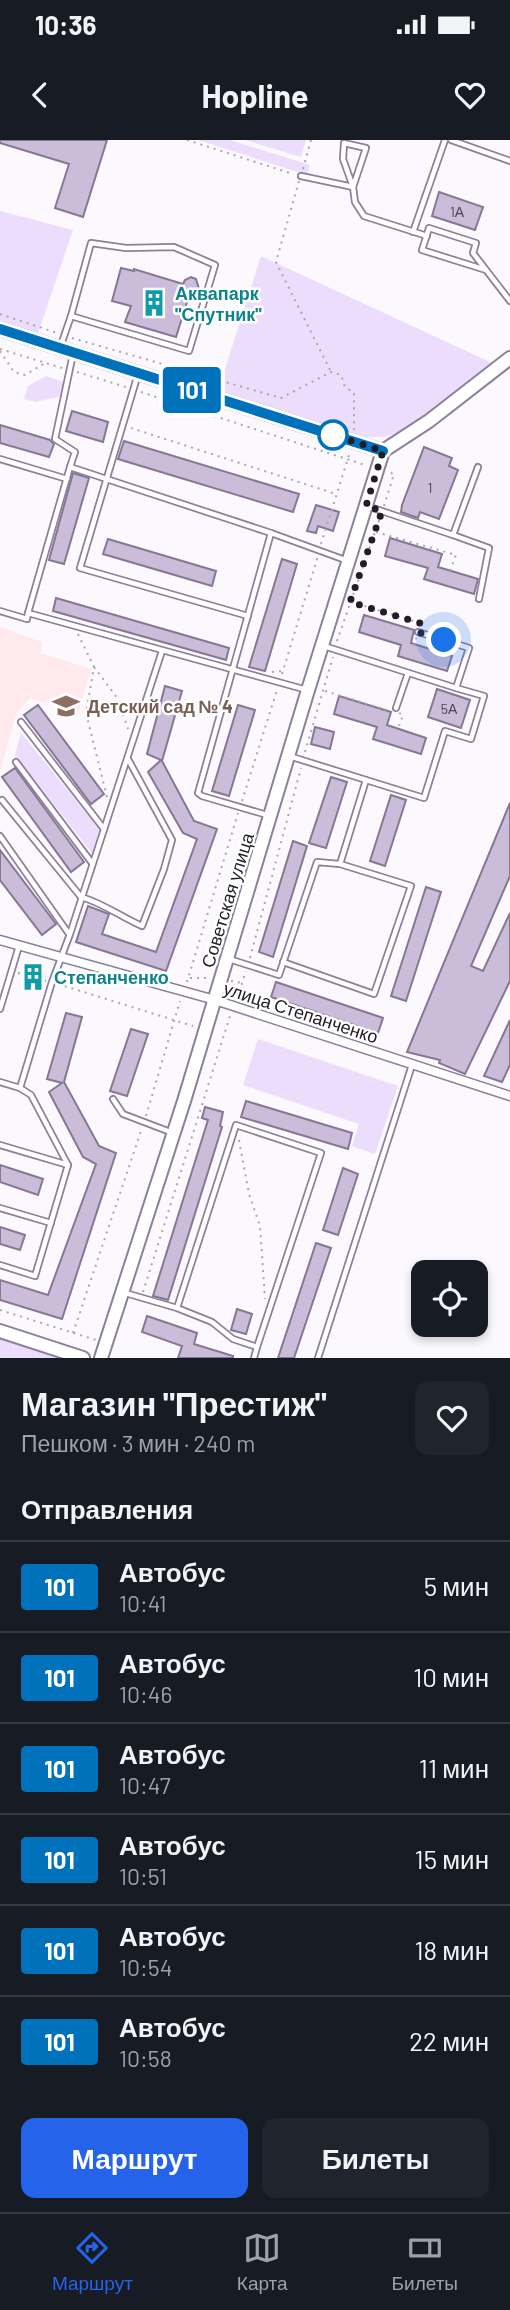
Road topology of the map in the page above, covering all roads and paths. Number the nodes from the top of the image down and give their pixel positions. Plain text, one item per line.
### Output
1 (187, 140) edge
2 (311, 140) edge
3 (445, 140) edge
4 (451, 140) edge
5 (344, 141) edge
6 (510, 161) edge
7 (301, 176) junction
8 (353, 187) junction
9 (413, 232) junction
10 (427, 236) junction
11 (486, 270) junction
12 (510, 302) edge
13 (71, 316) junction
14 (0, 329) edge
15 (60, 348) junction
16 (0, 350) edge
17 (73, 352) junction
18 (510, 358) edge
19 (46, 363) junction
20 (69, 370) junction
21 (331, 372) dead end
22 (139, 373) junction
23 (133, 390) junction
24 (122, 425) junction
25 (383, 451) junction
26 (0, 458) edge
27 (70, 467) junction
28 (478, 467) dead end
29 (377, 468) junction
30 (106, 478) junction
31 (66, 480) junction
32 (337, 494) dead end
33 (366, 506) junction
34 (382, 511) junction
35 (376, 532) junction
36 (271, 533) junction
37 (453, 535) junction
38 (349, 562) junction
39 (449, 574) dead end
40 (479, 598) dead end
41 (350, 602) junction
42 (0, 611) edge
43 (28, 613) junction
44 (247, 617) junction
45 (75, 627) junction
46 (418, 632) junction
47 (414, 646) dead end
48 (329, 648) junction
49 (162, 651) junction
50 (94, 667) junction
51 (234, 669) junction
52 (408, 673) junction
53 (456, 688) junction
54 (308, 690) junction
55 (324, 691) junction
56 (396, 708) dead end
57 (21, 722) dead end
58 (398, 726) dead end
59 (132, 741) junction
60 (289, 756) junction
61 (128, 759) junction
62 (303, 761) junction
63 (16, 762) dead end
64 (366, 780) junction
65 (2, 800) dead end
66 (111, 809) junction
67 (271, 816) junction
68 (104, 830) junction
69 (0, 836) edge
70 (93, 864) junction
71 (340, 864) junction
72 (81, 897) junction
73 (70, 934) junction
74 (0, 940) edge
75 (19, 946) junction
76 (59, 958) junction
77 (228, 959) junction
78 (283, 962) junction
79 (248, 965) junction
80 (12, 972) junction
81 (52, 982) junction
82 (215, 1000) junction
83 (233, 1006) junction
84 (0, 1009) edge
85 (174, 1019) dead end
86 (412, 1065) junction
87 (0, 1082) edge
88 (20, 1088) junction
89 (510, 1096) edge
90 (113, 1100) dead end
91 (236, 1125) junction
92 (174, 1133) junction
93 (0, 1145) edge
94 (68, 1165) junction
95 (0, 1208) edge
96 (51, 1223) junction
97 (0, 1265) edge
98 (122, 1292) junction
99 (142, 1296) junction
100 (177, 1308) junction
101 (0, 1310) edge
102 (266, 1319) junction
103 (0, 1331) edge
104 (105, 1343) junction
105 (257, 1347) junction
106 (83, 1358) edge
107 (101, 1358) edge
108 (254, 1358) edge
109 (318, 1358) edge

1 - 7 path
2 - 7 path
3 - 9 lane
4 - 6 lane
5 - 8 lane
5 - 8 lane
7 - 8 lane
7 - 21 path
8 - 9 lane
9 - 10 lane
10 - 11 lane
10 - 11 lane
11 - 12 lane
13 - 13 lane
13 - 15 lane
14 - 15 street
15 - 17 street
16 - 19 path
16 - 19 path
17 - 20 lane
17 - 22 street
18 - 25 street
19 - 20 path
20 - 23 path
20 - 27 lane
22 - 23 lane
22 - 25 street
23 - 24 lane
23 - 29 path
24 - 30 lane
24 - 32 path
25 - 29 street, Советская улица
26 - 31 lane
27 - 30 lane
27 - 31 lane
28 - 37 lane
29 - 33 street, Советская улица
29 - 34 path
30 - 36 lane
30 - 44 lane
31 - 43 lane
33 - 34 lane
33 - 38 street, Советская улица
34 - 35 path
34 - 37 lane
35 - 39 path
35 - 41 path
36 - 38 lane
36 - 44 lane
37 - 40 lane
38 - 48 street, Советская улица
41 - 46 path
41 - 48 path
42 - 43 lane
43 - 45 lane
44 - 51 lane
45 - 49 lane
45 - 50 path
46 - 47 path
46 - 53 lane
48 - 52 lane
48 - 54 street, Советская улица
48 - 55 path
49 - 51 lane
49 - 59 lane
50 - 59 path
50 - 66 path
51 - 54 lane
51 - 67 lane
52 - 53 lane
52 - 56 lane
53 - 64 lane
54 - 60 street, Советская улица
55 - 58 path
55 - 62 path
57 - 68 lane
59 - 61 lane
60 - 62 lane
60 - 67 street, Советская улица
61 - 66 lane
61 - 72 lane
62 - 64 lane
62 - 79 path
63 - 70 lane
64 - 71 lane
65 - 72 lane
66 - 68 lane
67 - 77 street, Советская улица
68 - 70 lane
69 - 73 lane
70 - 72 lane
71 - 78 lane
71 - 78 lane
72 - 73 lane
73 - 76 lane
74 - 75 street, улица Степанченко
75 - 76 street, улица Степанченко
75 - 80 lane
76 - 81 lane
76 - 82 street, улица Степанченко
77 - 79 lane
77 - 82 street, Советская улица
78 - 79 lane
79 - 83 path
80 - 81 path
80 - 84 lane
81 - 85 path
81 - 88 lane
82 - 83 street, улица Степанченко
82 - 92 street, Советская улица
83 - 86 street, улица Степанченко
83 - 99 path
86 - 89 street, улица Степанченко
86 - 109 lane
87 - 88 lane
88 - 94 lane
90 - 92 lane
91 - 100 lane
91 - 102 path
91 - 102 lane
92 - 98 street, Советская улица
93 - 94 lane
94 - 96 lane
95 - 96 lane
96 - 97 lane
98 - 99 lane
98 - 104 street, Советская улица
99 - 100 lane
100 - 105 lane
101 - 104 path
102 - 105 lane
103 - 106 street
104 - 107 street, Советская улица
105 - 108 lane

